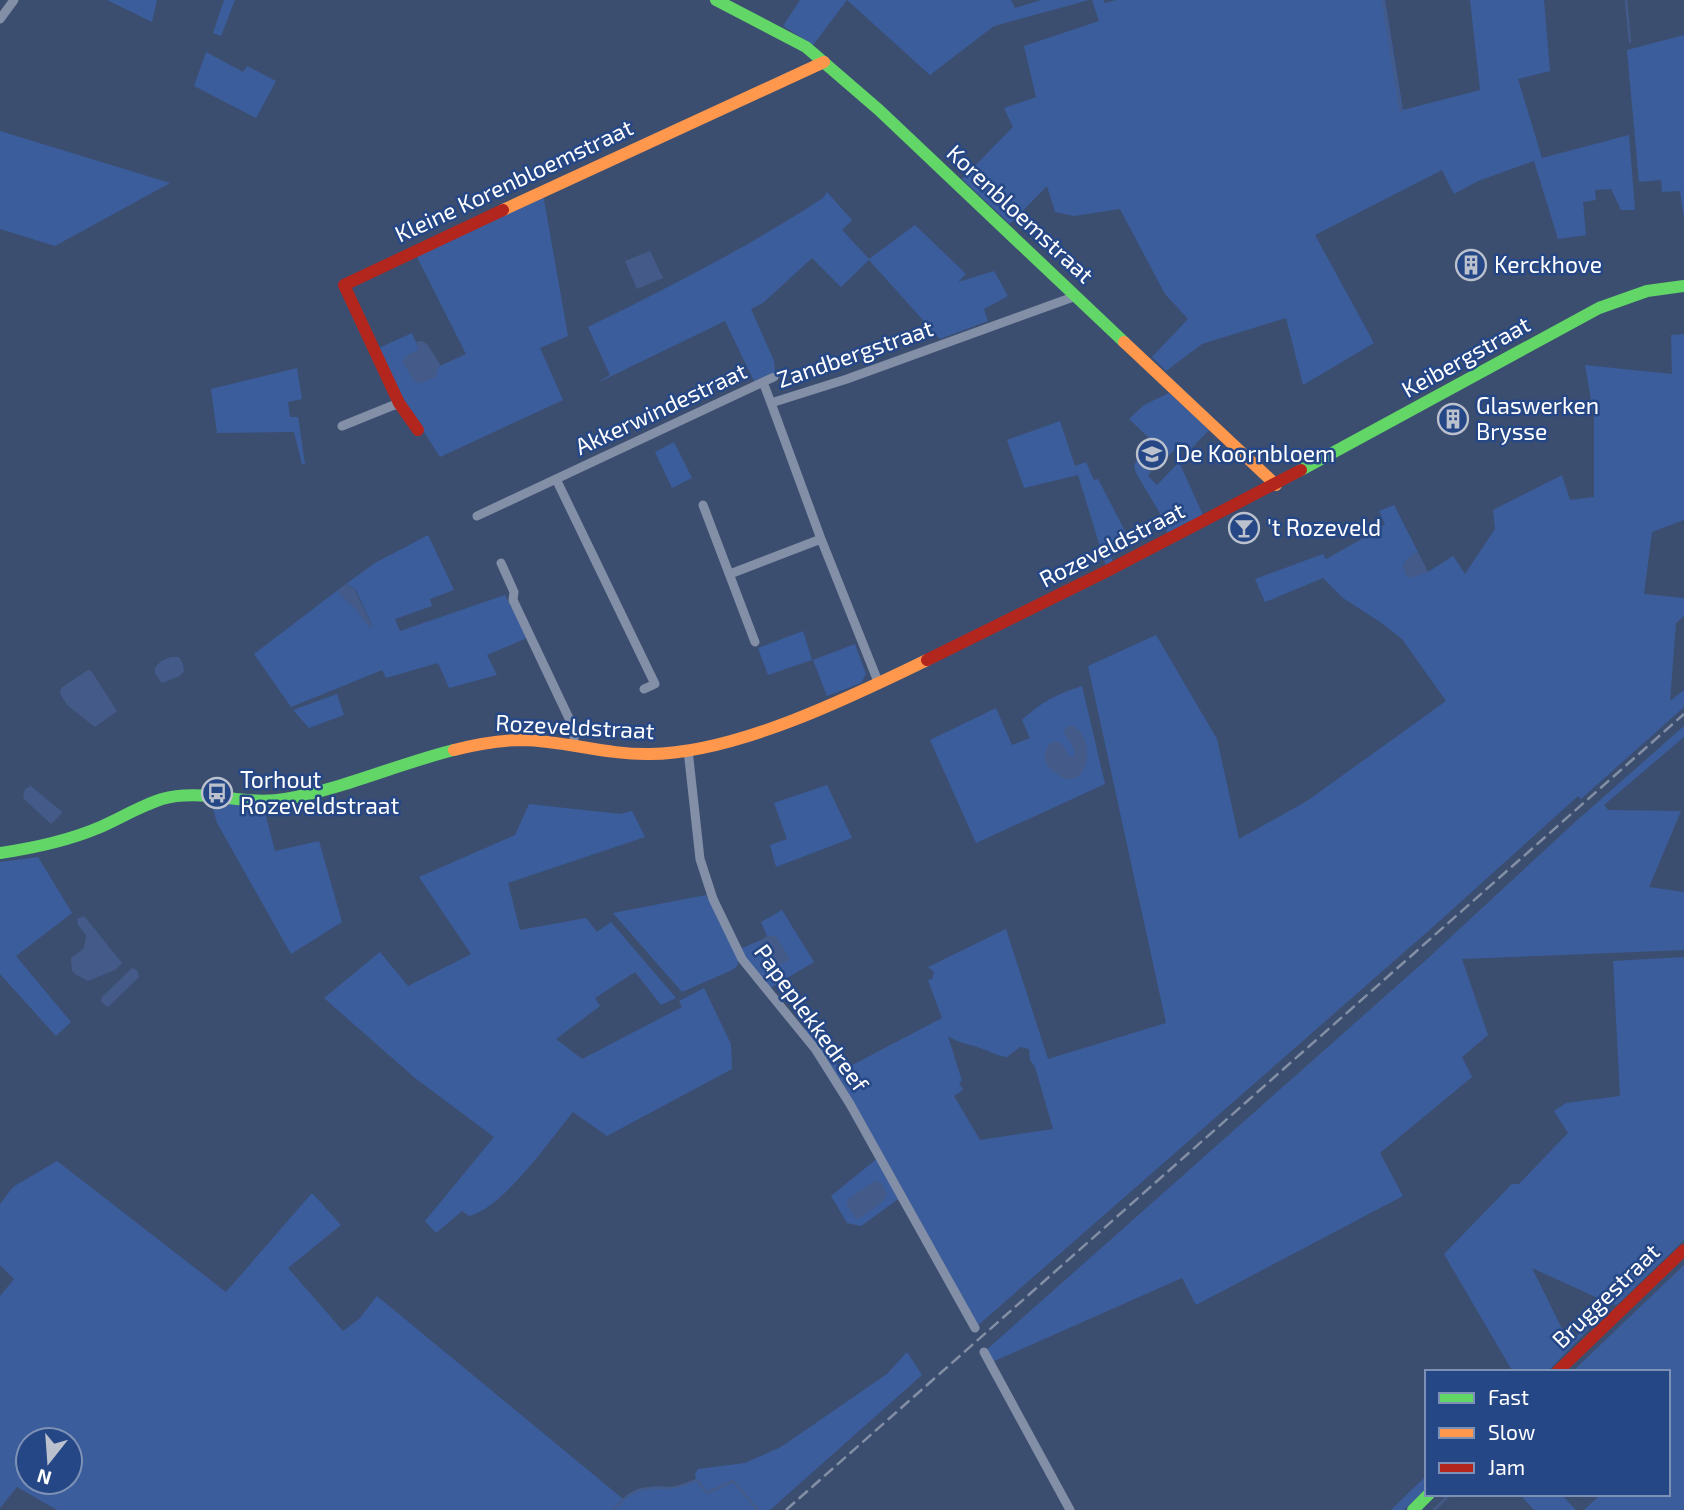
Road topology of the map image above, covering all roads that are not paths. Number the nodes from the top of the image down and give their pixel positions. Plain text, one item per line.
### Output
1 (14, 0) edge
2 (716, 0) edge
3 (0, 19) edge
4 (824, 62) junction
5 (1684, 286) edge
6 (1076, 296) junction
7 (774, 377) dead end
8 (763, 382) junction
9 (771, 403) junction
10 (402, 406) junction
11 (342, 426) dead end
12 (418, 430) dead end
13 (556, 479) junction
14 (1276, 485) junction
15 (703, 505) dead end
16 (477, 516) dead end
17 (821, 539) junction
18 (501, 563) dead end
19 (730, 574) junction
20 (755, 642) dead end
21 (879, 684) junction
22 (644, 689) dead end
23 (573, 745) junction
24 (688, 750) junction
25 (0, 853) edge
26 (1684, 1250) edge
27 (975, 1328) dead end
28 (984, 1352) dead end
29 (1559, 1370) edge
30 (1427, 1496) edge
31 (1070, 1510) edge
32 (1413, 1510) edge

1 - 3 street
2 - 4 street, Korenbloemstraat
4 - 6 street, Korenbloemstraat
4 - 10 street, Kleine Korenbloemstraat
5 - 14 street, Keibergstraat
6 - 9 street, Zandbergstraat
6 - 14 street, Korenbloemstraat
7 - 8 street, Zandbergstraat
8 - 9 street, Akkerwindestraat
8 - 13 street, Akkerwindestraat
9 - 17 street, Zandbergstraat
10 - 11 street
10 - 12 street
13 - 16 street, Akkerwindestraat
13 - 22 street, Akkerwindestraat
14 - 21 street, Rozeveldstraat
15 - 19 street
17 - 19 street
17 - 21 street, Zandbergstraat
18 - 23 street
19 - 20 street
21 - 24 street, Rozeveldstraat
23 - 24 street, Rozeveldstraat
23 - 25 street, Rozeveldstraat
24 - 27 street, Papeplekkedreef
26 - 29 street, Bruggestraat
28 - 31 street
30 - 32 street

